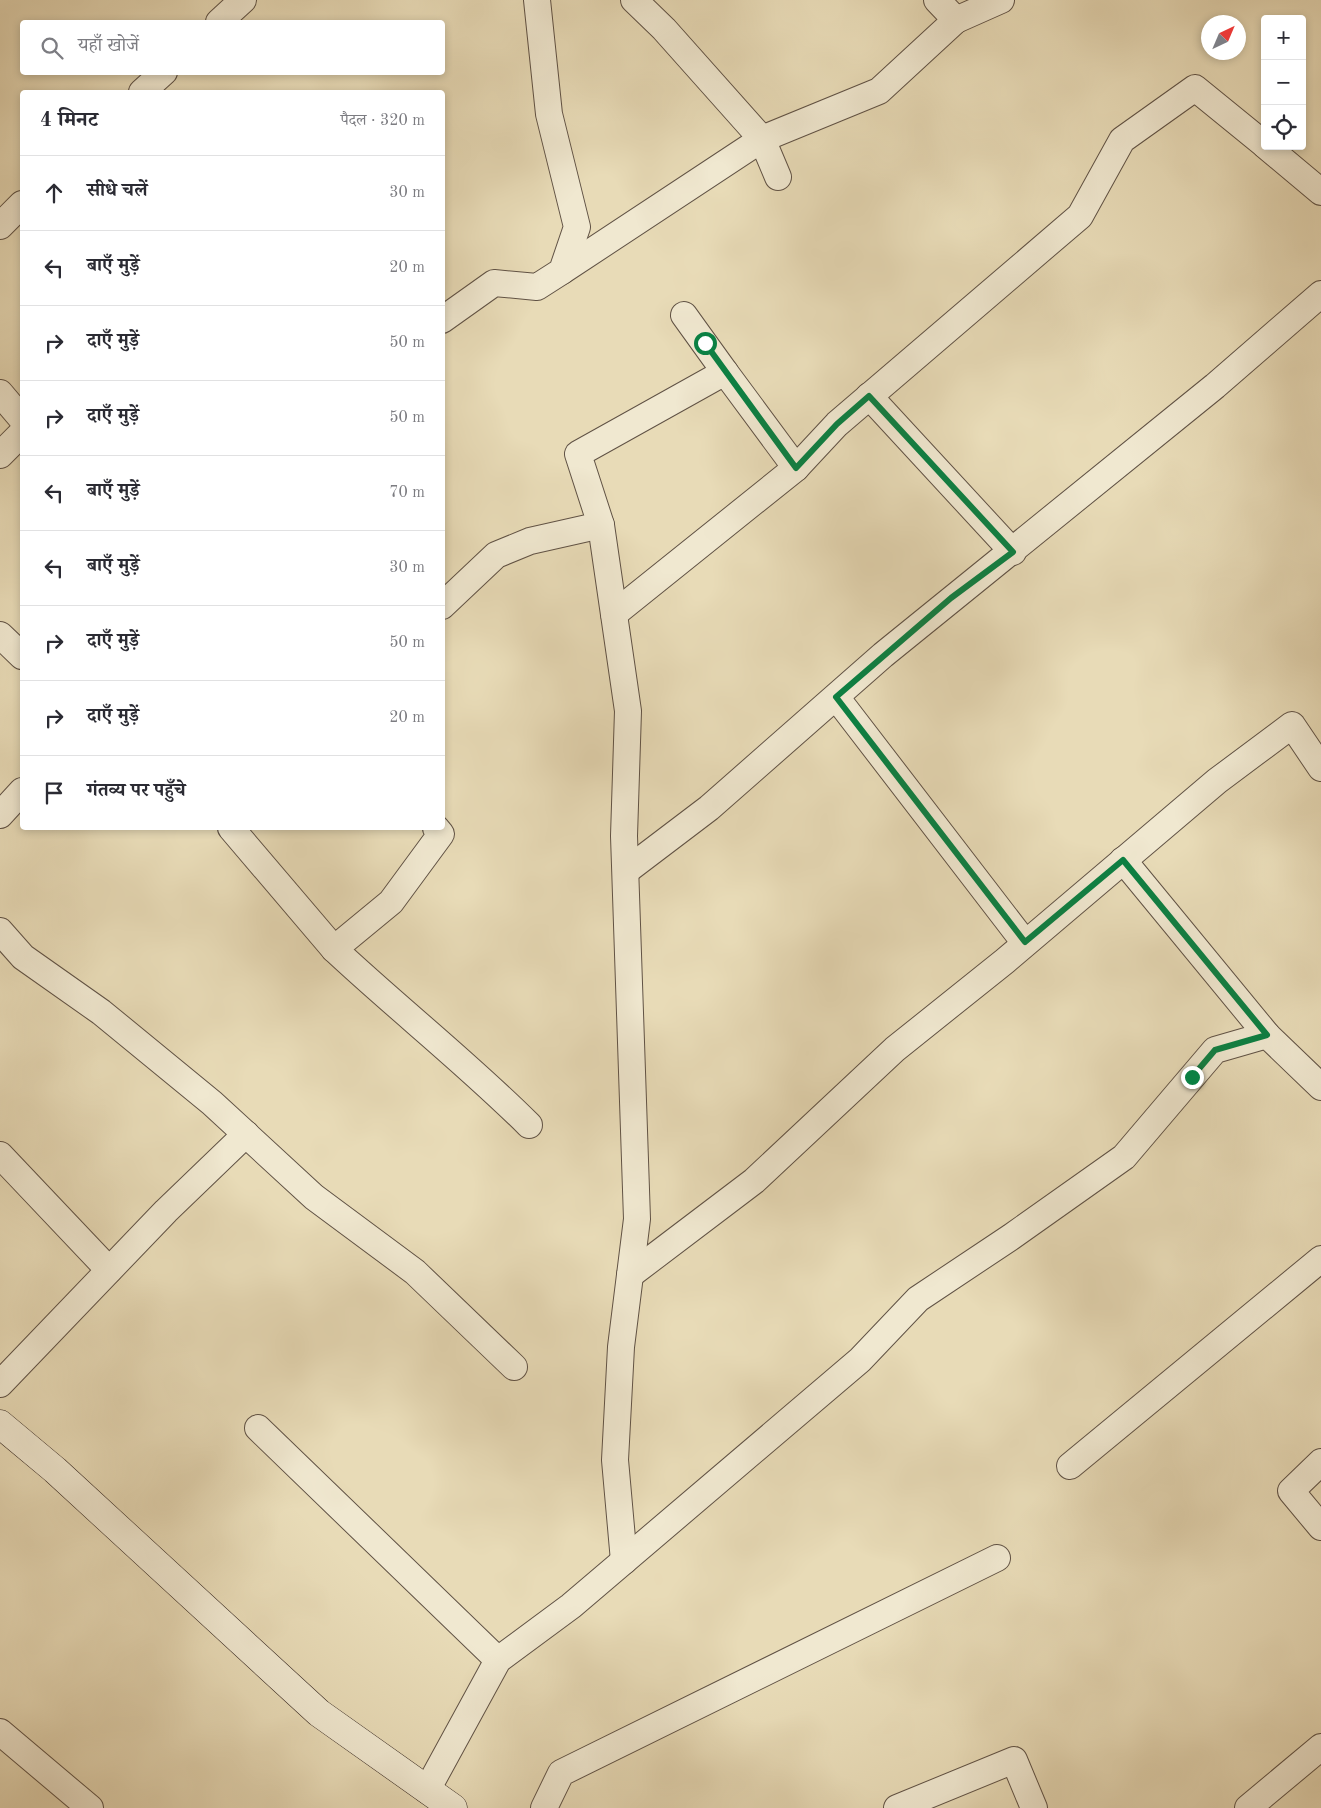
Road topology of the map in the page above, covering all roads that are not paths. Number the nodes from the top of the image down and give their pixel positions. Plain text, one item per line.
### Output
1 (243, 0) edge
2 (537, 0) edge
3 (634, 0) edge
4 (937, 0) edge
5 (1001, 0) edge
6 (221, 20) edge
7 (956, 20) junction
8 (161, 75) edge
9 (144, 90) edge
10 (762, 139) junction
11 (1261, 143) edge
12 (1270, 150) edge
13 (778, 177) dead end
14 (1321, 192) edge
15 (20, 206) edge
16 (0, 226) edge
17 (562, 271) junction
18 (1321, 294) edge
19 (684, 315) dead end
20 (445, 318) edge
21 (725, 372) junction
22 (0, 393) edge
23 (869, 396) junction
24 (20, 417) edge
25 (20, 435) edge
26 (0, 455) edge
27 (796, 468) junction
28 (601, 525) junction
29 (1013, 552) junction
30 (445, 603) edge
31 (614, 614) junction
32 (0, 635) edge
33 (20, 654) edge
34 (836, 697) junction
35 (1321, 768) edge
36 (20, 793) edge
37 (0, 815) edge
38 (233, 830) edge
39 (438, 830) edge
40 (1123, 860) junction
41 (626, 871) junction
42 (0, 931) edge
43 (1025, 942) junction
44 (334, 949) junction
45 (1267, 1035) junction
46 (1321, 1088) edge
47 (529, 1125) dead end
48 (246, 1134) junction
49 (0, 1154) edge
50 (109, 1270) junction
51 (1317, 1270) edge
52 (630, 1275) junction
53 (514, 1368) dead end
54 (0, 1384) edge
55 (0, 1424) edge
56 (258, 1428) dead end
57 (1321, 1462) edge
58 (1070, 1466) dead end
59 (1321, 1527) edge
60 (997, 1558) dead end
61 (624, 1560) junction
62 (498, 1660) junction
63 (0, 1732) edge
64 (1321, 1748) edge
65 (427, 1790) junction
66 (81, 1805) edge
67 (452, 1808) edge
68 (544, 1808) edge
69 (897, 1808) edge
70 (1034, 1808) edge
71 (1248, 1808) edge

1 - 6 street
2 - 17 street
3 - 10 street
4 - 7 street
5 - 7 street
7 - 10 street
8 - 9 street
10 - 13 street
10 - 17 street
11 - 23 street
12 - 14 street
15 - 16 street
17 - 20 street
18 - 29 street
19 - 21 street
21 - 27 street
21 - 28 street
22 - 24 street
23 - 27 street
23 - 29 street
25 - 26 street
27 - 31 street
28 - 30 street
28 - 31 street
29 - 34 street
31 - 41 street
32 - 33 street
34 - 41 street
34 - 43 street
35 - 40 street
36 - 37 street
38 - 44 street
39 - 44 street
40 - 43 street
40 - 45 street
41 - 52 street
42 - 48 street
43 - 52 street
44 - 47 street
45 - 46 street
45 - 61 street
48 - 50 street
48 - 53 street
49 - 50 street
50 - 54 street
51 - 58 street
52 - 61 street
55 - 65 street
56 - 62 street
57 - 59 street
60 - 68 street
61 - 62 street
62 - 65 street
63 - 66 street
64 - 71 street
65 - 67 street
69 - 70 street

